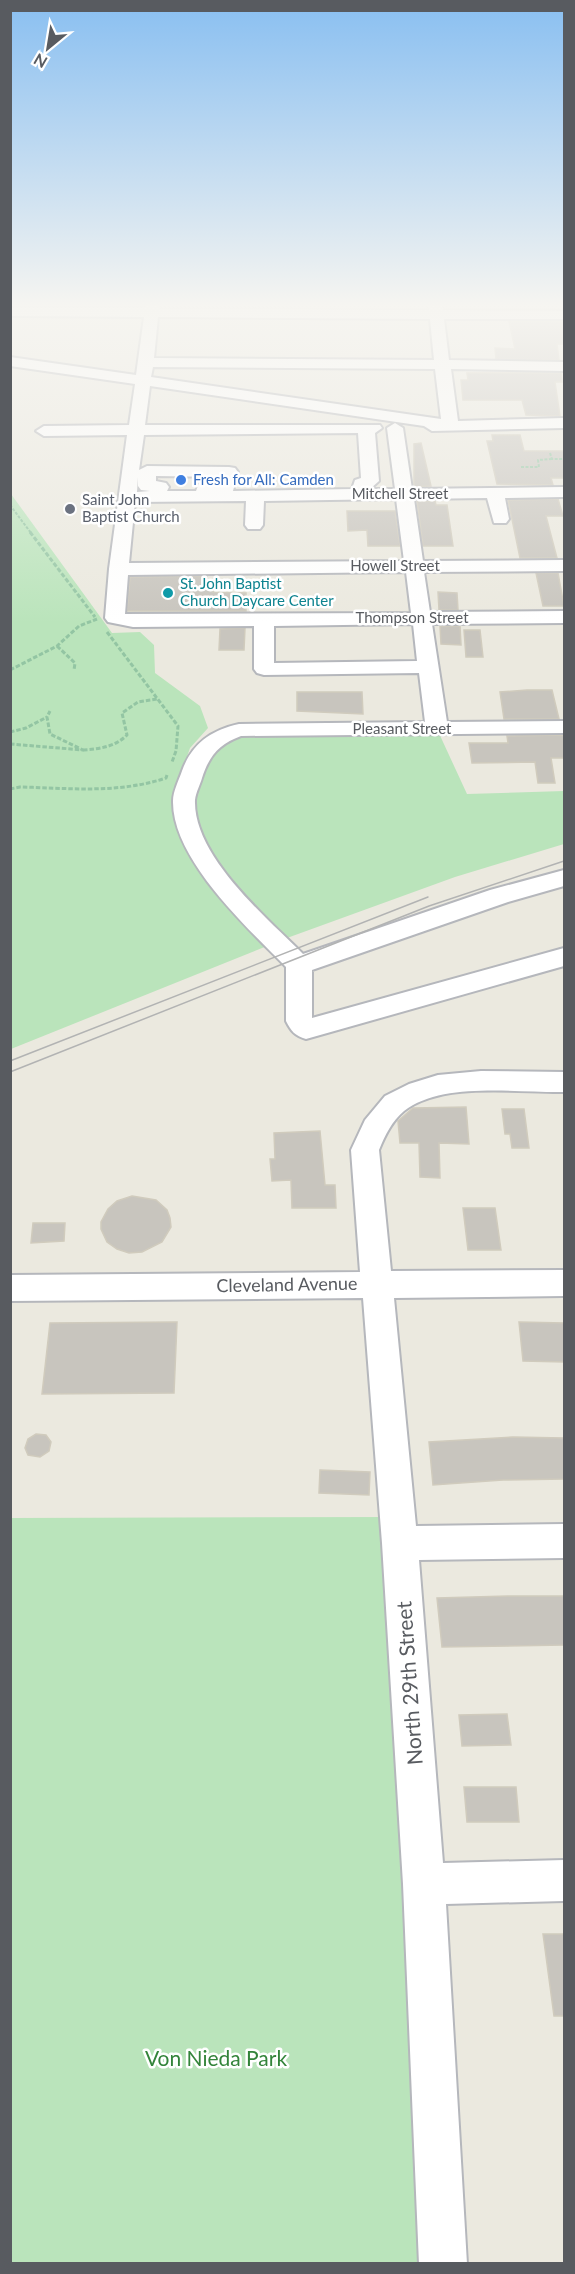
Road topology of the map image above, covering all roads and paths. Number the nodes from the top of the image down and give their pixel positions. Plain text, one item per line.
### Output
1 (139, 411) edge
2 (358, 411) edge
3 (448, 411) edge
4 (564, 423) edge
5 (450, 425) junction
6 (366, 428) junction
7 (395, 428) junction
8 (136, 429) junction
9 (44, 431) dead end
10 (550, 453) dead end
11 (552, 459) junction
12 (564, 459) edge
13 (521, 467) dead end
14 (564, 492) edge
15 (495, 493) junction
16 (361, 494) junction
17 (403, 494) junction
18 (255, 495) junction
19 (158, 496) junction
20 (205, 496) junction
21 (128, 497) junction
22 (10, 505) edge
23 (500, 519) dead end
24 (254, 525) dead end
25 (564, 565) edge
26 (415, 566) junction
27 (118, 569) junction
28 (421, 618) junction
29 (564, 618) edge
30 (264, 620) junction
31 (105, 622) junction
32 (57, 646) junction
33 (430, 668) junction
34 (10, 670) edge
35 (74, 670) dead end
36 (157, 699) junction
37 (51, 711) dead end
38 (47, 717) junction
39 (564, 728) edge
40 (437, 729) junction
41 (10, 732) edge
42 (10, 744) edge
43 (83, 750) junction
44 (10, 789) edge
45 (564, 878) edge
46 (564, 957) edge
47 (299, 965) junction
48 (564, 1082) edge
49 (564, 1283) edge
50 (376, 1284) junction
51 (10, 1288) edge
52 (564, 1541) edge
53 (400, 1543) junction
54 (564, 1881) edge
55 (424, 1884) junction
56 (443, 2264) edge

1 - 8 street
2 - 5 street
3 - 5 street
4 - 5 street
5 - 7 street
6 - 7 street
6 - 8 street
6 - 16 street
7 - 17 street
8 - 9 street
8 - 21 street
10 - 11 path
11 - 12 path
11 - 13 path
14 - 15 street, Mitchell Street
15 - 17 street, Mitchell Street
15 - 23 street
16 - 17 street, Mitchell Street
16 - 18 street, Mitchell Street
17 - 26 street
18 - 20 street, Mitchell Street
18 - 24 street
19 - 20 street, Mitchell Street
19 - 20 street
19 - 21 street, Mitchell Street
21 - 27 street
22 - 31 path
25 - 26 street, Howell Street
26 - 27 street, Howell Street
26 - 28 street
27 - 31 street
28 - 29 street, Thompson Street
28 - 30 street, Thompson Street
28 - 33 street
30 - 31 street, Thompson Street
30 - 33 street
31 - 32 path
31 - 36 path
32 - 34 path
32 - 35 path
33 - 40 street
36 - 43 path
36 - 44 path
37 - 38 path
38 - 41 path
38 - 43 path
39 - 40 street, Pleasant Street
40 - 47 street, Pleasant Street
42 - 43 path
45 - 47 street
46 - 47 street
48 - 50 street, North 29th Street
49 - 50 street, Cleveland Avenue
50 - 51 street, Cleveland Avenue
50 - 53 street, North 29th Street
52 - 53 street
53 - 55 street, North 29th Street
54 - 55 street
55 - 56 street, North 29th Street

